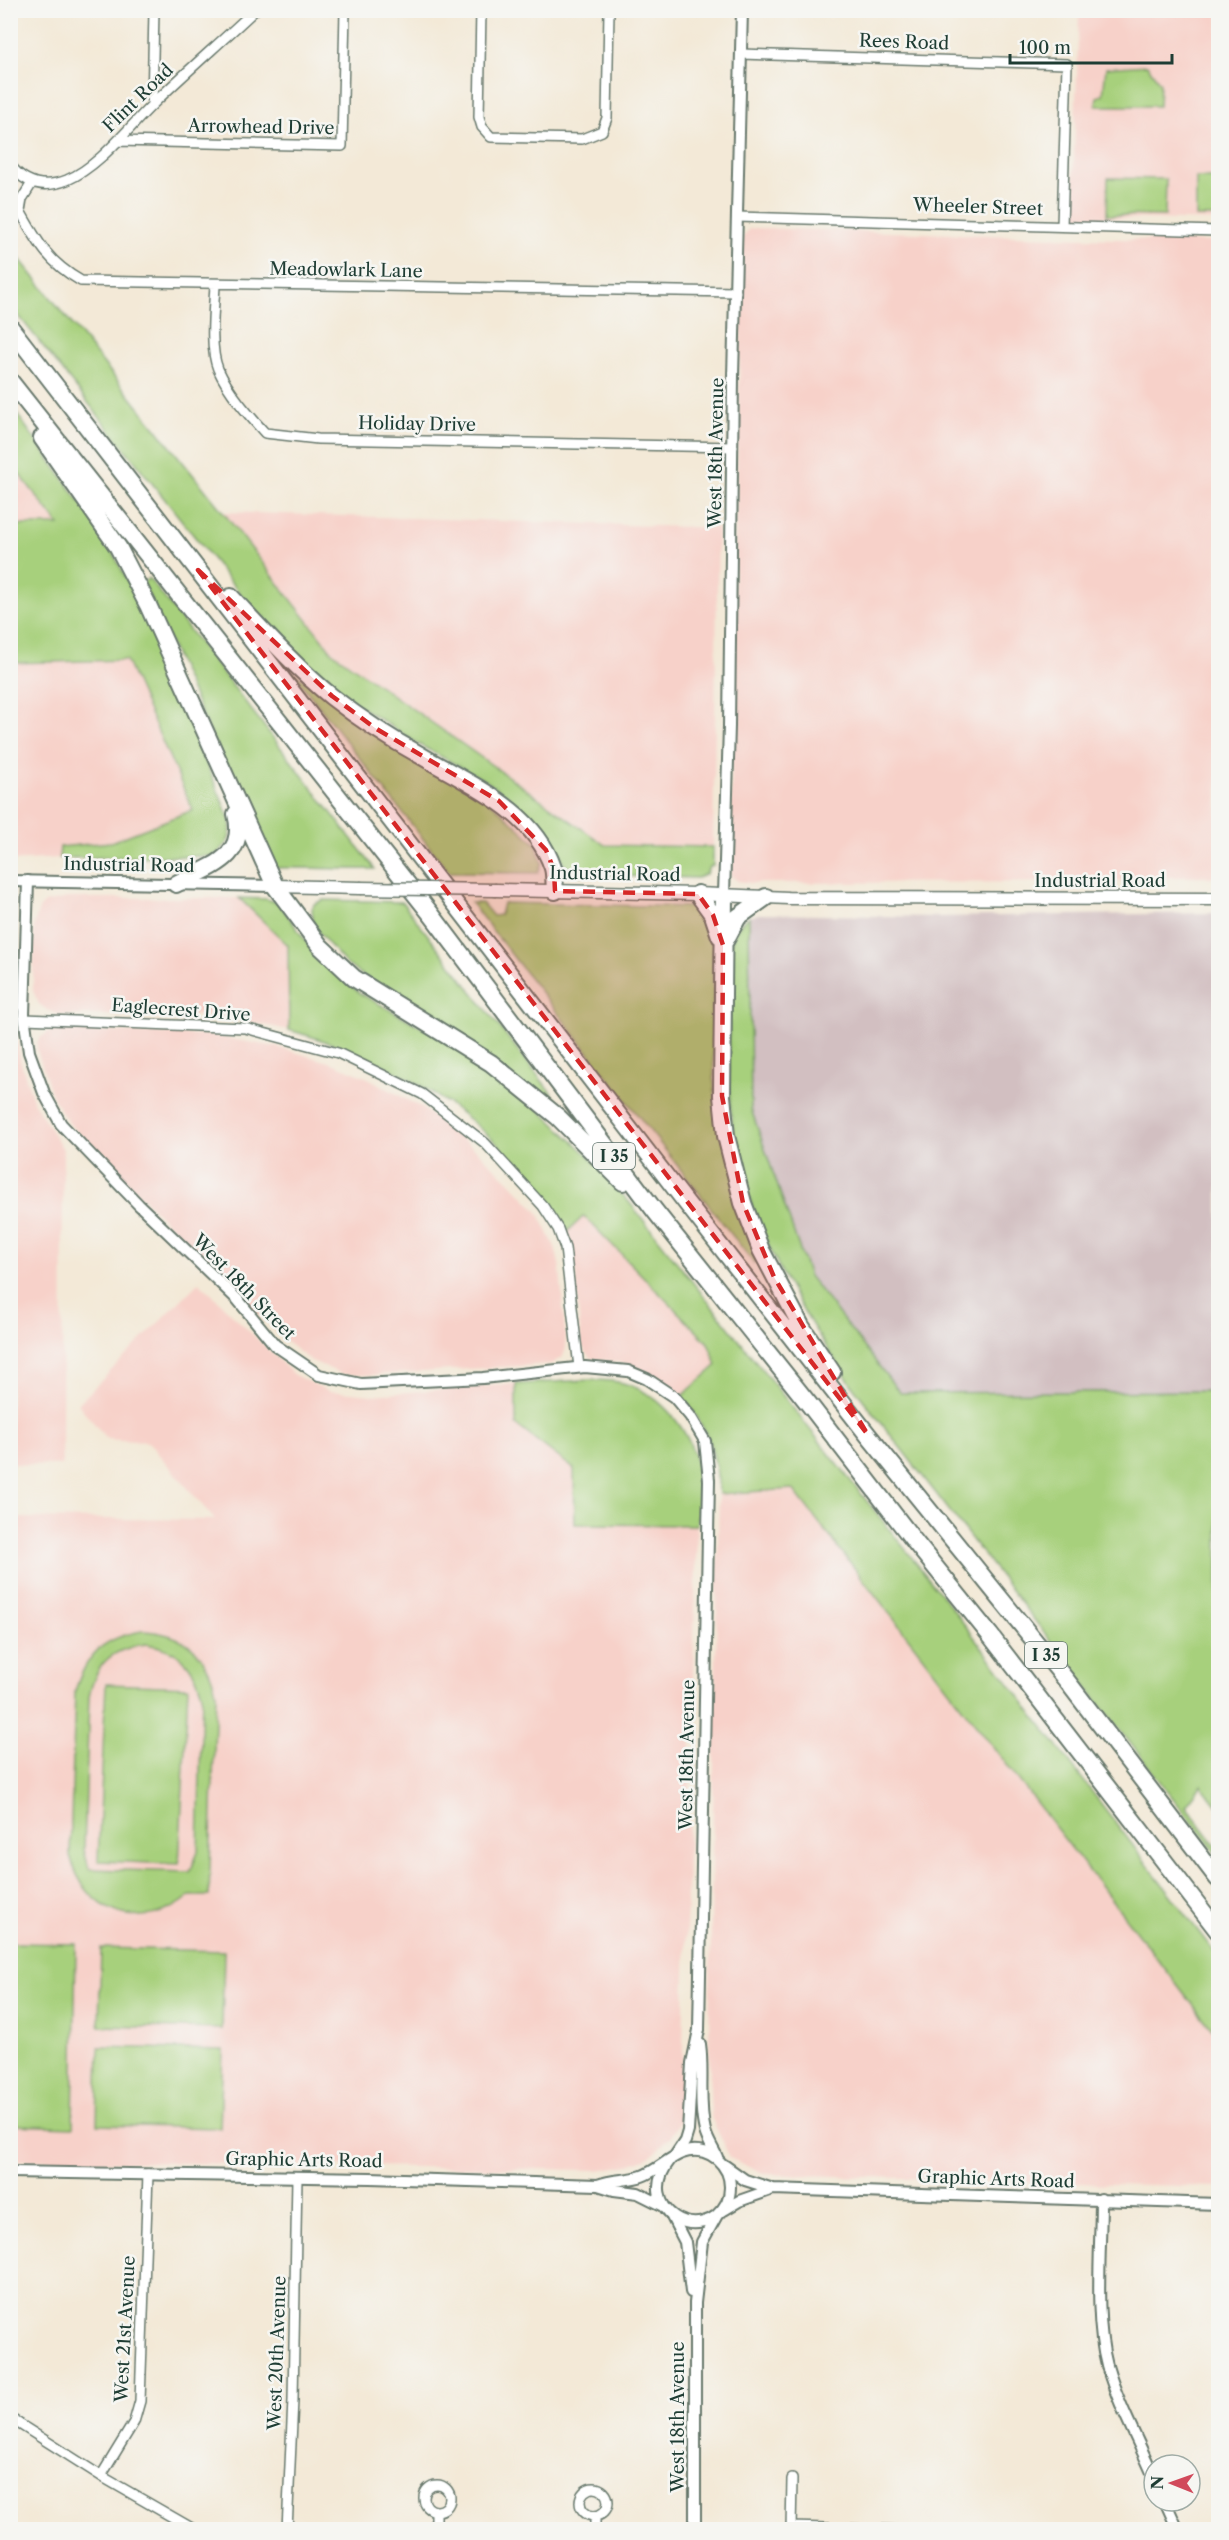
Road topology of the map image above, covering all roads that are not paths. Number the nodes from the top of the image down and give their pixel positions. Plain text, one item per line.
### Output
1 (154, 10) edge
2 (255, 10) edge
3 (345, 10) edge
4 (481, 10) edge
5 (609, 10) edge
6 (742, 10) edge
7 (741, 54) junction
8 (152, 105) junction
9 (118, 141) junction
10 (10, 165) edge
11 (32, 183) junction
12 (737, 217) junction
13 (1062, 226) junction
14 (1218, 231) edge
15 (215, 285) junction
16 (736, 292) junction
17 (10, 327) edge
18 (10, 381) edge
19 (10, 386) edge
20 (733, 447) junction
21 (198, 570) junction
22 (230, 790) junction
23 (10, 881) edge
24 (28, 881) junction
25 (176, 884) junction
26 (275, 886) junction
27 (555, 891) junction
28 (698, 894) junction
29 (724, 895) junction
30 (766, 897) junction
31 (1218, 899) edge
32 (723, 945) junction
33 (24, 1019) junction
34 (655, 1211) junction
35 (579, 1367) junction
36 (868, 1435) junction
37 (708, 1474) joint
38 (1218, 1879) edge
39 (1218, 1931) edge
40 (699, 2038) junction
41 (672, 2158) junction
42 (721, 2163) junction
43 (10, 2172) edge
44 (148, 2174) junction
45 (297, 2177) junction
46 (598, 2185) junction
47 (773, 2188) junction
48 (1101, 2199) junction
49 (1218, 2204) edge
50 (666, 2209) junction
51 (719, 2213) junction
52 (695, 2303) junction
53 (10, 2418) edge
54 (1144, 2453) edge
55 (101, 2476) junction
56 (792, 2479) dead end
57 (436, 2511) dead end
58 (1171, 2513) edge
59 (595, 2516) dead end
60 (791, 2528) edge
61 (1178, 2528) edge
62 (195, 2529) edge
63 (287, 2529) edge
64 (436, 2529) edge
65 (595, 2529) edge
66 (695, 2529) edge
67 (897, 2529) edge

1 - 8 street
2 - 8 street, Flint Road
3 - 9 street, Arrowhead Drive
4 - 5 street
6 - 7 street, West 18th Avenue
7 - 12 street, West 18th Avenue
7 - 13 street, Rees Road
8 - 9 street, Flint Road
9 - 11 street, Flint Road
10 - 11 street
11 - 15 street, Meadowlark Lane
12 - 13 street, Wheeler Street
12 - 16 street, West 18th Avenue
13 - 14 street, Wheeler Street
15 - 16 street, Meadowlark Lane
15 - 20 street, Holiday Drive
16 - 20 street, West 18th Avenue
17 - 21 highway, I 35
18 - 34 highway, I 35
19 - 22 highway
20 - 29 street, West 18th Avenue
21 - 27 highway
21 - 36 highway, I 35
22 - 25 highway
22 - 26 highway
23 - 24 street, Industrial Road
24 - 25 street, Industrial Road
24 - 33 street, West 18th Street
25 - 26 street, Industrial Road
26 - 27 main road, Industrial Road, bridge
26 - 34 highway
27 - 28 main road, Industrial Road
28 - 29 main road, Industrial Road
28 - 32 highway
29 - 30 main road, Industrial Road
29 - 32 highway
30 - 31 main road, Industrial Road
30 - 32 highway
32 - 36 highway
33 - 35 street, West 18th Street
33 - 35 street, Eaglecrest Drive
34 - 39 highway, I 35
35 - 37 street, West 18th Street
36 - 38 highway, I 35
37 - 40 street, West 18th Avenue
40 - 41 street, West 18th Avenue
40 - 42 street, West 18th Avenue
41 - 42 street
41 - 46 street, Graphic Arts Road
41 - 50 street
42 - 47 street, Graphic Arts Road
42 - 51 street
43 - 44 street, Graphic Arts Road
44 - 45 street, Graphic Arts Road
44 - 55 street, West 21st Avenue
45 - 46 street, Graphic Arts Road
45 - 63 street, West 20th Avenue
46 - 50 street, Graphic Arts Road
47 - 48 street, Graphic Arts Road
47 - 51 street, Graphic Arts Road
48 - 49 street, Graphic Arts Road
48 - 54 street
50 - 51 street
50 - 52 street, West 18th Avenue
51 - 52 street, West 18th Avenue
52 - 66 street, West 18th Avenue
53 - 55 street
55 - 62 street
56 - 60 street
57 - 64 street
58 - 61 street
59 - 65 street
60 - 67 street

